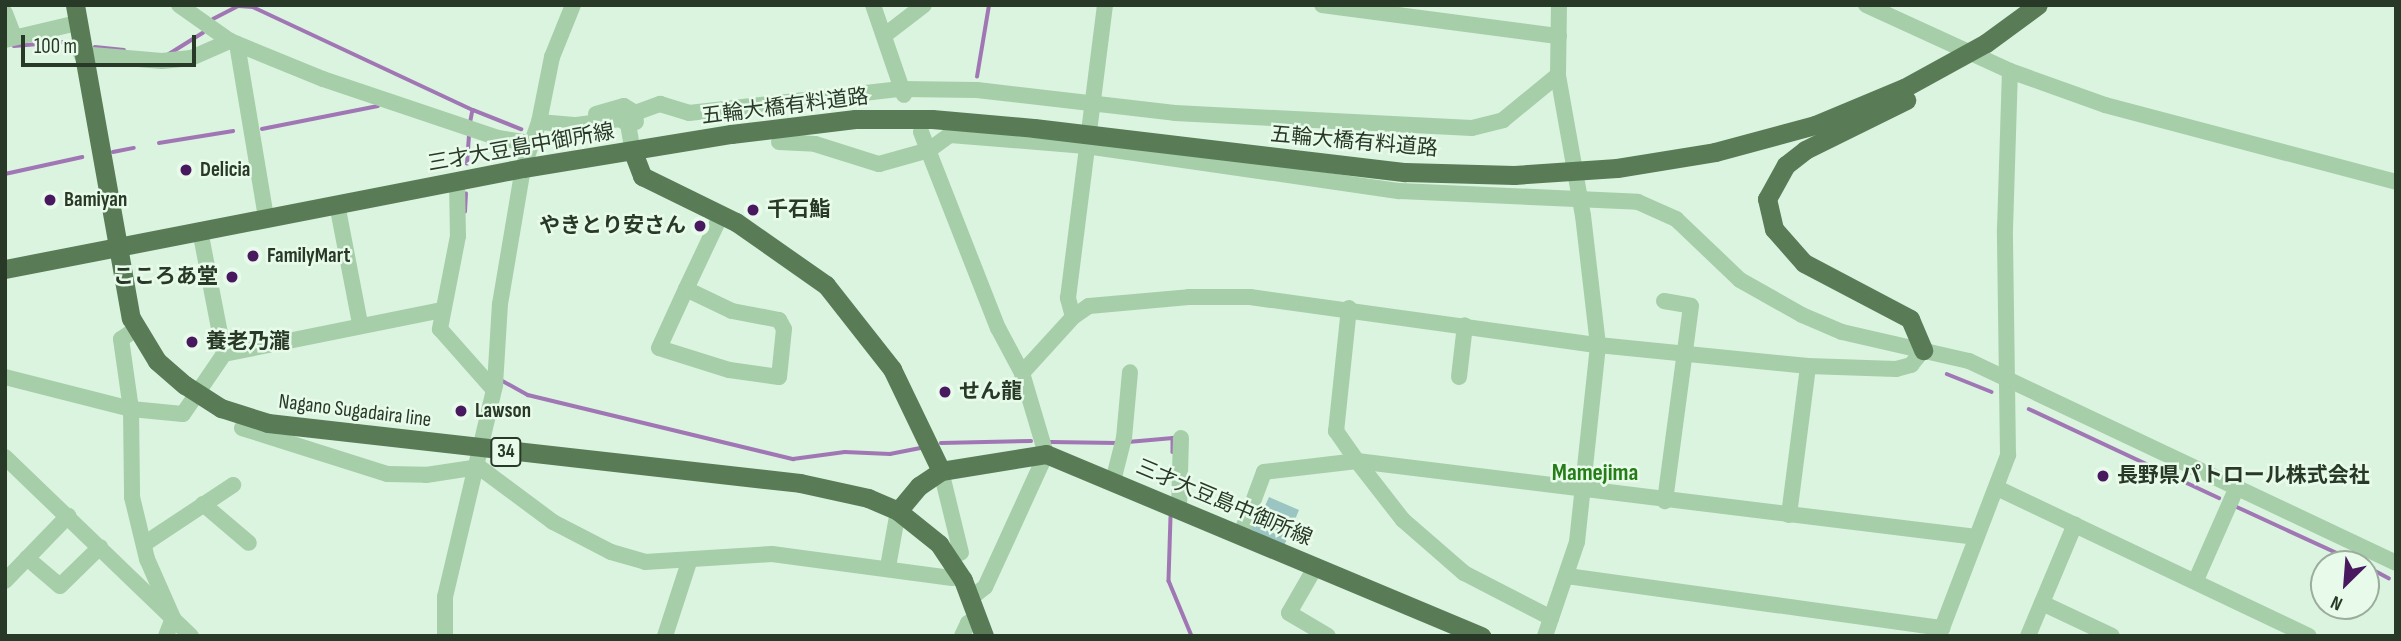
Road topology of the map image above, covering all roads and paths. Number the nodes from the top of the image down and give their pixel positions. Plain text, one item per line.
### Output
1 (179, 5) edge
2 (573, 5) edge
3 (873, 5) edge
4 (925, 5) edge
5 (1105, 5) edge
6 (1322, 5) edge
7 (1559, 5) edge
8 (1866, 5) edge
9 (2038, 5) edge
10 (5, 13) edge
11 (76, 14) edge
12 (885, 35) junction
13 (1559, 36) junction
14 (10, 38) edge
15 (233, 43) junction
16 (1986, 43) junction
17 (81, 54) junction
18 (2010, 71) junction
19 (1558, 75) junction
20 (902, 92) junction
21 (1091, 102) junction
22 (635, 113) junction
23 (539, 122) junction
24 (568, 125) junction
25 (921, 132) dead end
26 (779, 142) dead end
27 (528, 143) junction
28 (1086, 146) junction
29 (929, 150) junction
30 (633, 152) junction
31 (523, 168) junction
32 (457, 181) junction
33 (2396, 181) edge
34 (1579, 198) junction
35 (337, 204) junction
36 (721, 215) junction
37 (266, 217) junction
38 (200, 230) junction
39 (116, 246) junction
40 (5, 269) edge
41 (686, 289) junction
42 (1664, 301) dead end
43 (1349, 308) junction
44 (443, 310) junction
45 (1073, 317) junction
46 (360, 324) junction
47 (1465, 325) junction
48 (136, 329) junction
49 (1598, 345) junction
50 (1923, 350) junction
51 (224, 354) junction
52 (1685, 354) junction
53 (1808, 366) junction
54 (1130, 372) dead end
55 (1022, 373) junction
56 (5, 377) edge
57 (1459, 377) dead end
58 (2009, 378) junction
59 (495, 382) junction
60 (198, 394) junction
61 (131, 410) junction
62 (242, 428) dead end
63 (1181, 438) dead end
64 (1046, 454) junction
65 (5, 457) edge
66 (480, 458) junction
67 (1357, 461) junction
68 (941, 471) junction
69 (1113, 481) junction
70 (233, 485) dead end
71 (2237, 487) junction
72 (1997, 488) junction
73 (1583, 489) junction
74 (1665, 501) junction
75 (203, 504) junction
76 (1179, 509) junction
77 (898, 511) junction
78 (68, 516) junction
79 (1789, 516) junction
80 (2075, 524) junction
81 (1241, 534) junction
82 (1976, 537) junction
83 (249, 543) dead end
84 (144, 544) junction
85 (100, 547) junction
86 (961, 553) dead end
87 (27, 558) junction
88 (689, 562) junction
89 (2396, 563) edge
90 (1317, 566) junction
91 (888, 567) junction
92 (1567, 576) junction
93 (952, 578) dead end
94 (2196, 580) junction
95 (5, 581) edge
96 (971, 598) junction
97 (2042, 603) junction
98 (173, 618) junction
99 (1551, 618) junction
100 (981, 627) edge
101 (1459, 632) edge
102 (1940, 632) edge
103 (2299, 634) edge
104 (166, 636) edge
105 (191, 636) edge
106 (446, 636) edge
107 (665, 636) edge
108 (962, 636) edge
109 (1328, 636) edge
110 (1482, 636) edge
111 (1545, 636) edge
112 (2028, 636) edge
113 (2112, 636) edge

1 - 15 street
2 - 23 street
3 - 12 street
4 - 12 street
5 - 21 street
6 - 13 street
7 - 13 street
8 - 18 street
9 - 16 main road, 五輪大橋有料道路
10 - 14 street
11 - 14 street
11 - 17 main road, Nagano Sugadaira line / 34
12 - 20 street
13 - 19 street
15 - 17 street
15 - 27 street
15 - 37 street
16 - 30 main road, 五輪大橋有料道路, bridge
16 - 50 main road, bridge
17 - 39 main road, Nagano Sugadaira line / 34
18 - 33 street
18 - 58 street
19 - 21 street
19 - 34 street
20 - 21 street
20 - 22 street
21 - 28 street
22 - 24 street
22 - 30 street
23 - 24 street
23 - 27 street
24 - 30 street
25 - 29 street
26 - 29 street
27 - 31 street
28 - 29 street
28 - 34 street
28 - 45 street
29 - 55 street
30 - 31 main road, 三才大豆島中御所線
30 - 36 main road, 三才大豆島中御所線
31 - 32 main road, 三才大豆島中御所線
31 - 59 street
32 - 35 main road, 三才大豆島中御所線
32 - 44 street
34 - 49 street
34 - 50 street
35 - 37 main road, 三才大豆島中御所線
35 - 46 street
36 - 41 street
36 - 68 main road, 三才大豆島中御所線
37 - 38 main road, 三才大豆島中御所線
38 - 39 main road, 三才大豆島中御所線
38 - 51 street
39 - 40 main road, 三才大豆島中御所線
39 - 48 main road, Nagano Sugadaira line / 34
41 - 41 street
42 - 52 street
43 - 45 street
43 - 47 street
43 - 67 street
44 - 46 street
44 - 59 street
45 - 55 street
46 - 51 street
47 - 49 street
47 - 57 street
48 - 60 main road, Nagano Sugadaira line / 34
48 - 61 street
49 - 52 street
49 - 73 street
50 - 53 street
50 - 58 street
51 - 60 street
52 - 53 street
52 - 74 street
53 - 79 street
54 - 69 street
55 - 64 street
56 - 61 street
58 - 71 street
58 - 72 street
59 - 66 street
60 - 61 street
60 - 66 main road, Nagano Sugadaira line / 34
61 - 84 street
62 - 66 street
63 - 76 street
64 - 68 main road
64 - 69 main road, 三才大豆島中御所線
64 - 96 street
65 - 78 street
66 - 77 main road, Nagano Sugadaira line / 34
66 - 88 street
66 - 106 street
67 - 73 street
67 - 81 street
67 - 99 street
68 - 77 main road
68 - 86 street
69 - 76 main road, 三才大豆島中御所線
70 - 75 street
71 - 89 street
71 - 94 street
72 - 80 street
72 - 82 street
73 - 74 street
73 - 92 street
74 - 79 street
75 - 83 street
75 - 84 street
76 - 81 main road, 三才大豆島中御所線
77 - 91 street
77 - 96 main road, Nagano Sugadaira line / 34
78 - 85 street
78 - 87 street
79 - 82 street
80 - 94 street
80 - 97 street
81 - 90 main road, 三才大豆島中御所線
82 - 102 street
84 - 98 street
85 - 87 street
85 - 98 street
87 - 95 street
88 - 91 street
88 - 107 street
90 - 101 main road, 三才大豆島中御所線
90 - 109 street
91 - 93 street
92 - 99 street
92 - 102 street
94 - 103 street
96 - 100 main road, Nagano Sugadaira line / 34
97 - 112 street
97 - 113 street
98 - 104 street
98 - 105 street
99 - 111 street
100 - 108 street
101 - 110 main road, 三才大豆島中御所線

